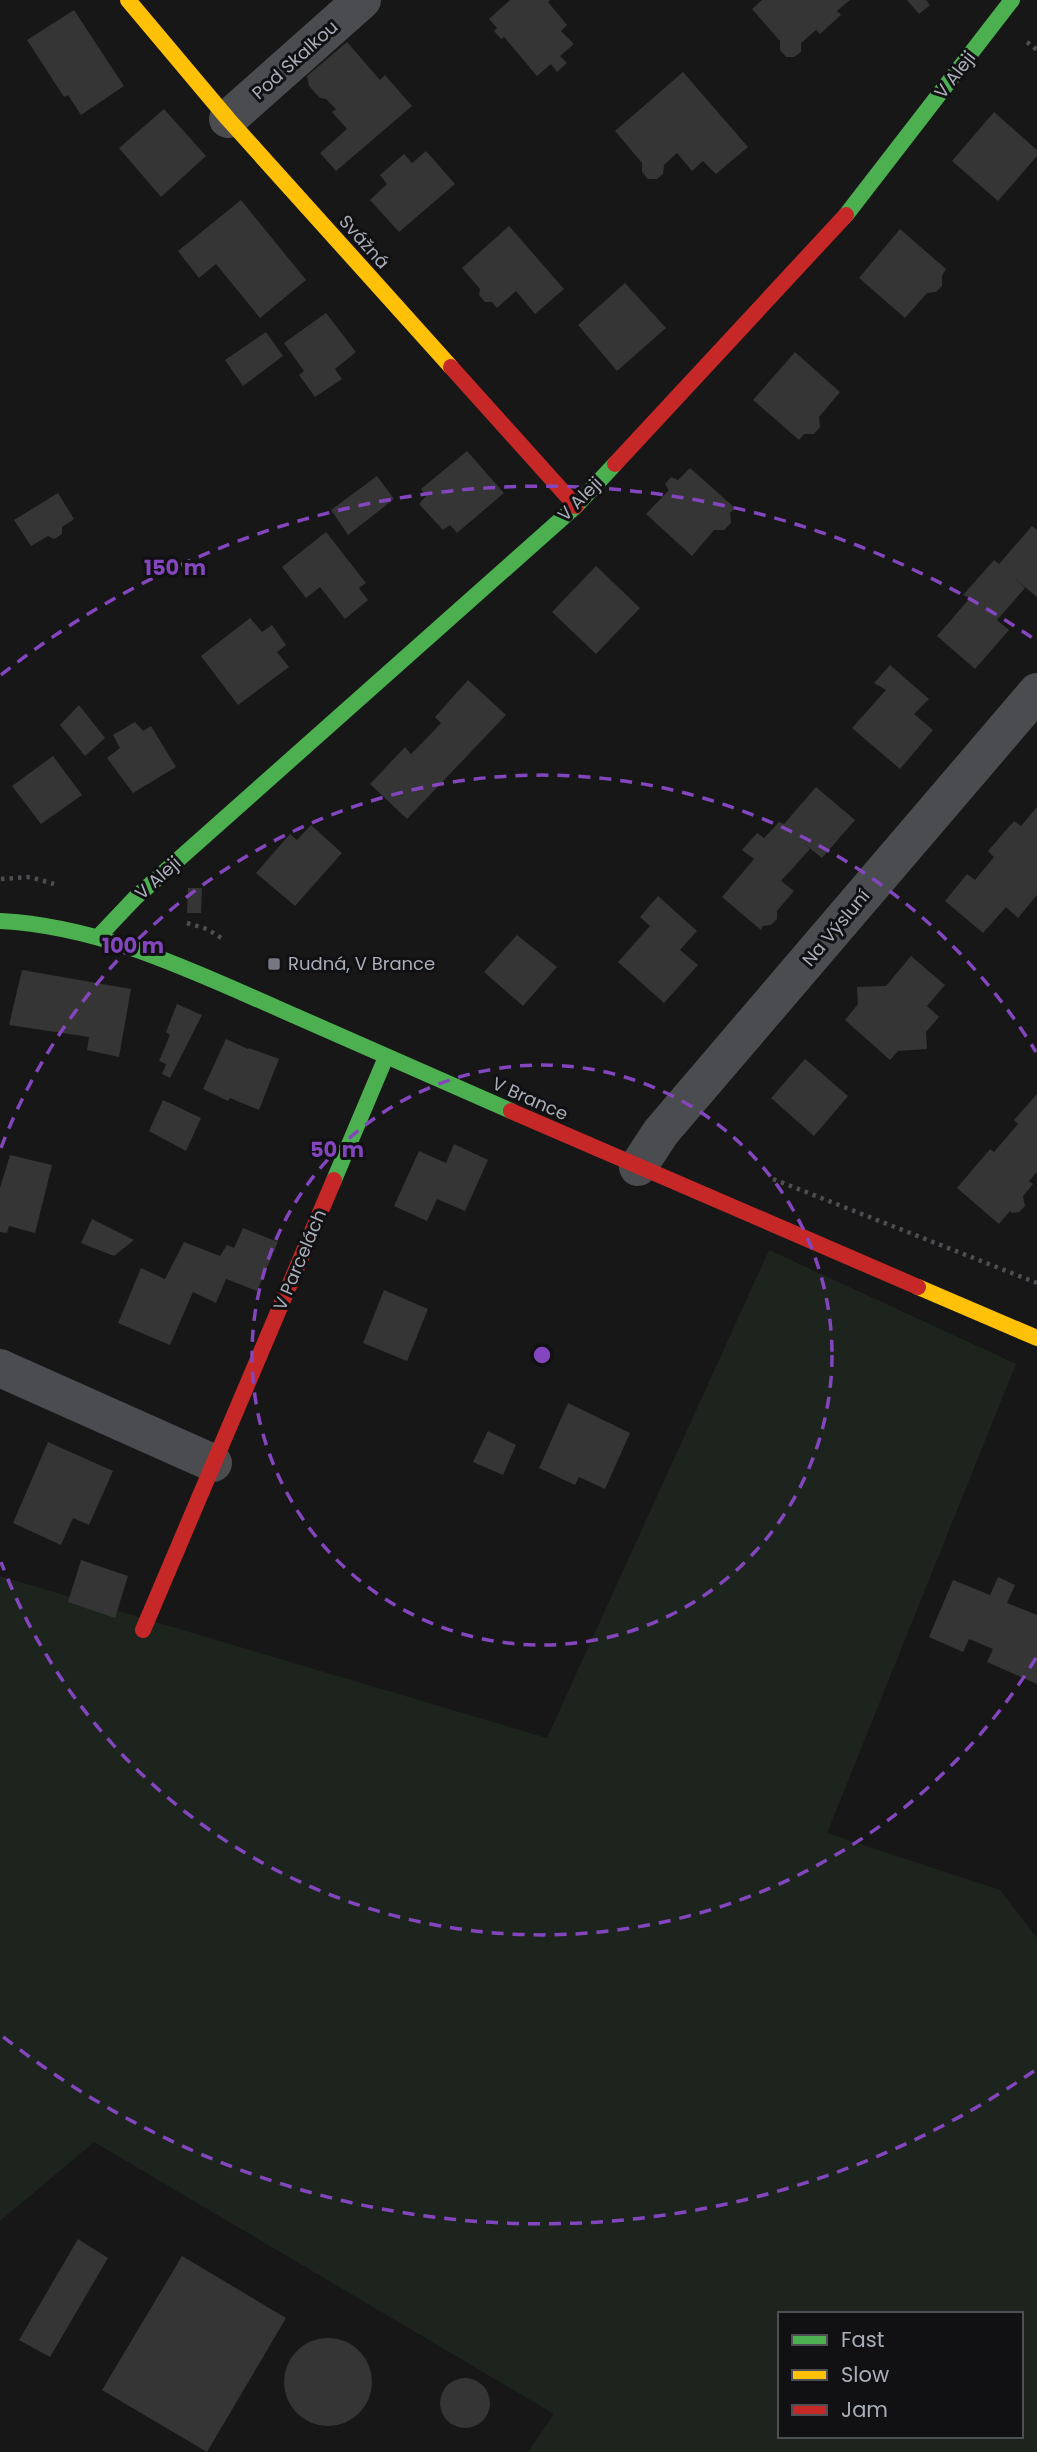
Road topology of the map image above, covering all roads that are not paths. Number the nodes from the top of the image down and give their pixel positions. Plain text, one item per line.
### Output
1 (128, 0) edge
2 (362, 0) edge
3 (1005, 3) edge
4 (228, 119) junction
5 (576, 506) junction
6 (1037, 692) edge
7 (0, 921) edge
8 (99, 936) junction
9 (386, 1057) junction
10 (638, 1167) junction
11 (1037, 1338) edge
12 (0, 1368) edge
13 (212, 1464) junction
14 (143, 1630) dead end

1 - 4 street, Svážná
2 - 4 street, Pod Skalkou
3 - 5 street, V Aleji
4 - 5 street, Svážná
5 - 8 street, V Aleji
6 - 10 street, Na Výsluní
7 - 8 street, V Brance
8 - 9 street, V Brance
9 - 10 street, V Brance
9 - 13 street, V Parcelách
10 - 11 street, V Brance
12 - 13 street
13 - 14 street, V Parcelách

